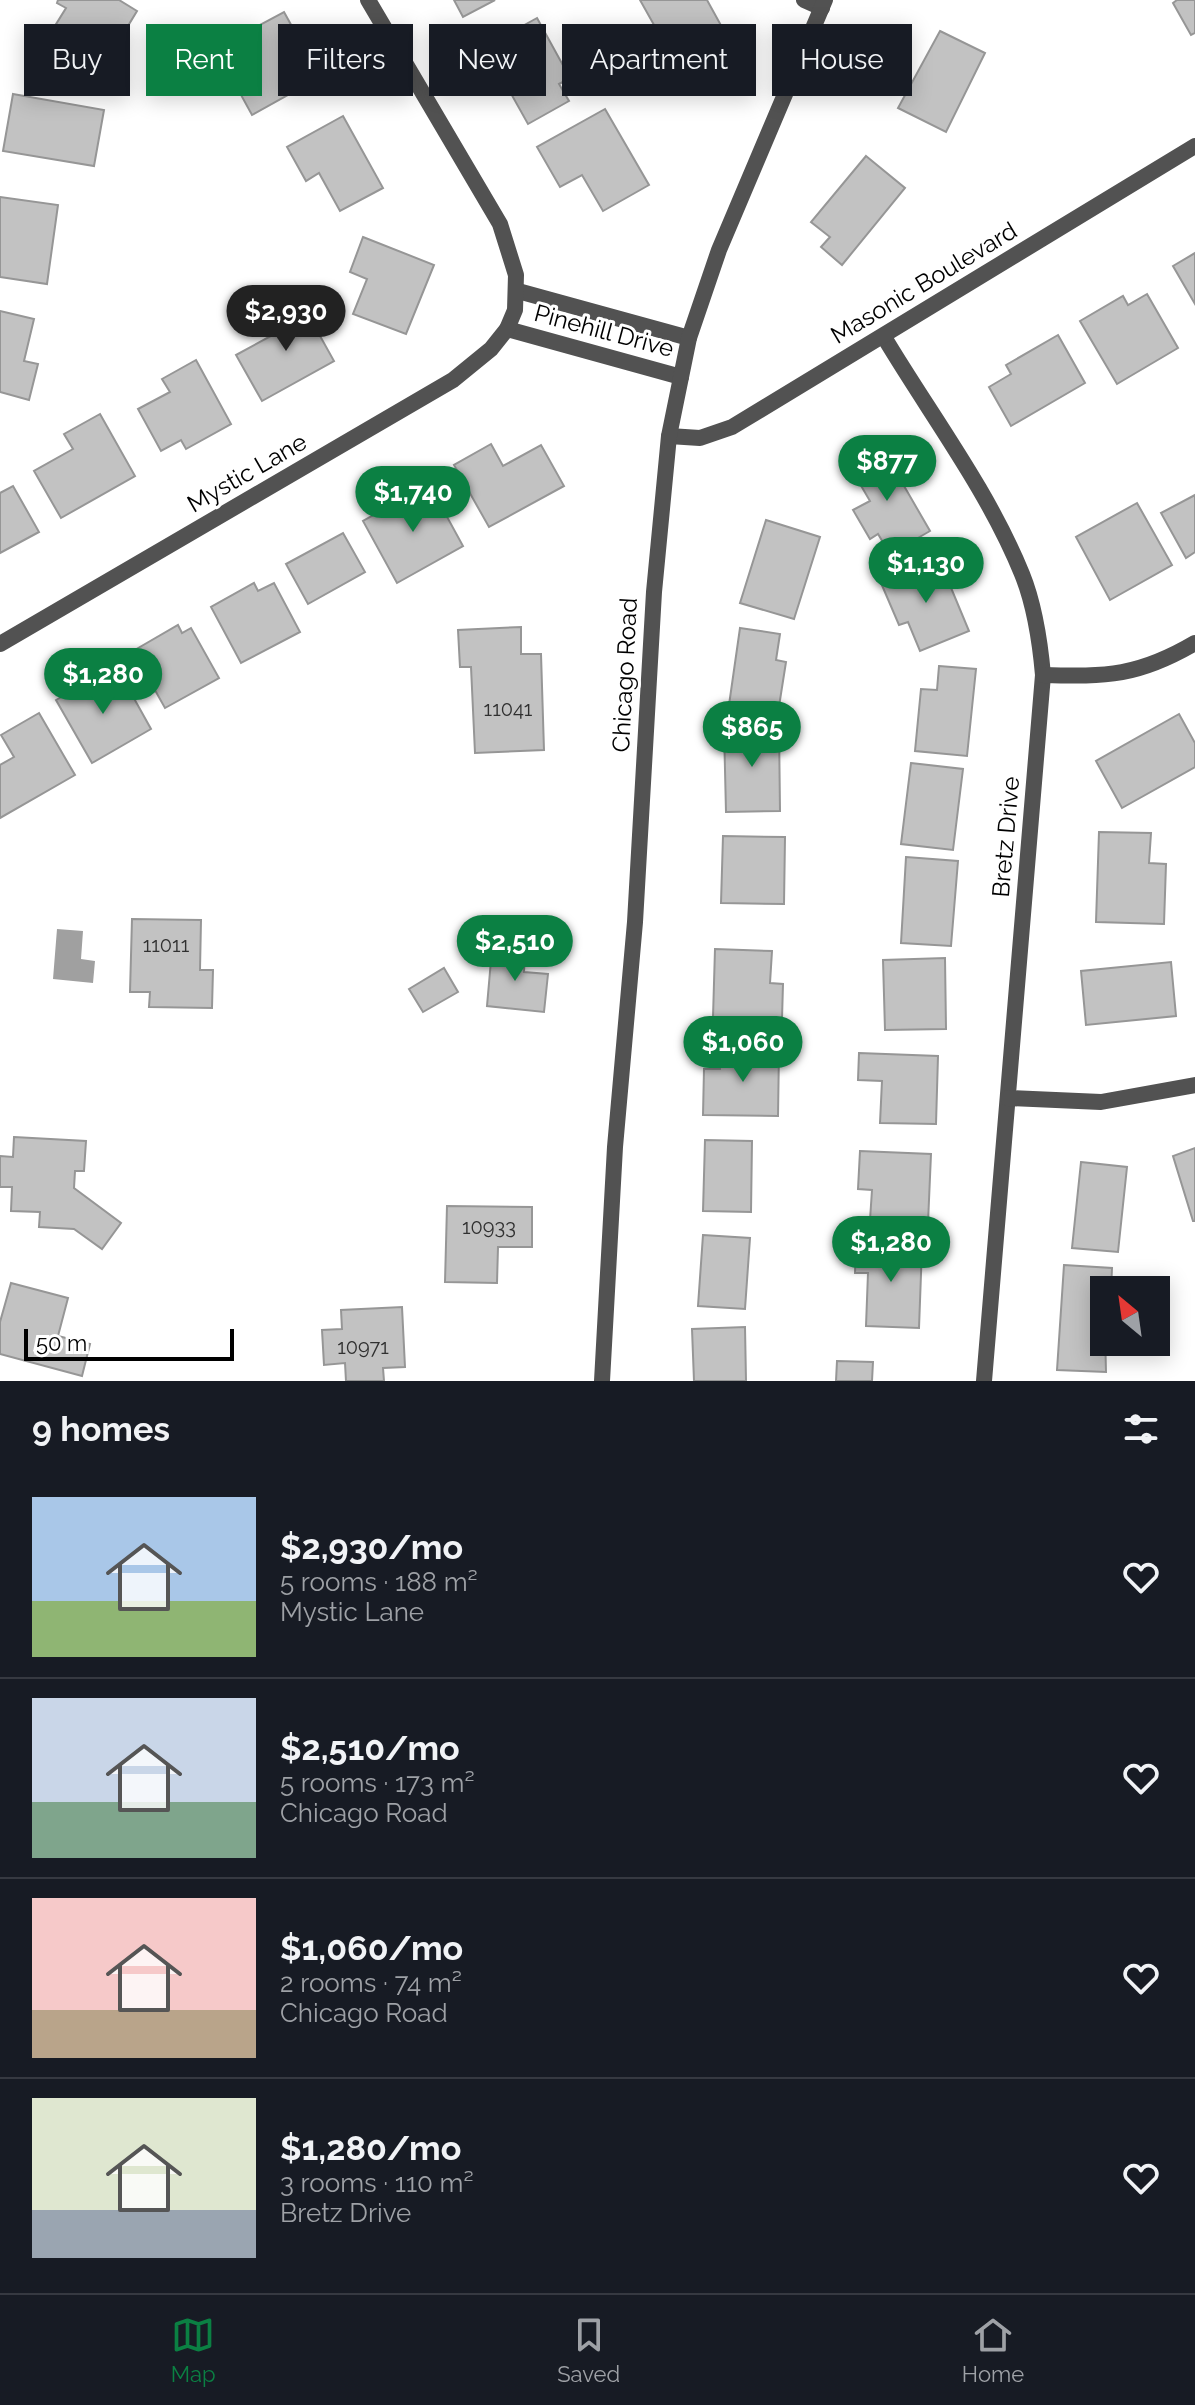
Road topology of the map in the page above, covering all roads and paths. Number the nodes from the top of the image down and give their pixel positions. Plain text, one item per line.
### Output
1 (368, 0) edge
2 (804, 0) edge
3 (823, 4) edge
4 (1195, 146) edge
5 (518, 291) junction
6 (507, 329) junction
7 (884, 337) junction
8 (689, 338) junction
9 (681, 377) junction
10 (669, 436) junction
11 (1195, 643) edge
12 (0, 644) edge
13 (1043, 675) junction
14 (1195, 1085) edge
15 (1008, 1098) junction
16 (602, 1381) edge
17 (984, 1381) edge

1 - 5 street, Pinehill Drive
2 - 3 street
3 - 8 street, Chicago Road
4 - 7 street, Masonic Boulevard
5 - 6 street, Pinehill Drive
5 - 8 street, Pinehill Drive
6 - 9 street, Pinehill Drive
6 - 12 street, Mystic Lane
7 - 10 street, Masonic Boulevard
7 - 13 street, Bretz Drive
8 - 9 street, Chicago Road
9 - 10 street, Chicago Road
10 - 16 street, Chicago Road
11 - 13 street
13 - 15 street, Bretz Drive
14 - 15 street
15 - 17 street, Bretz Drive

